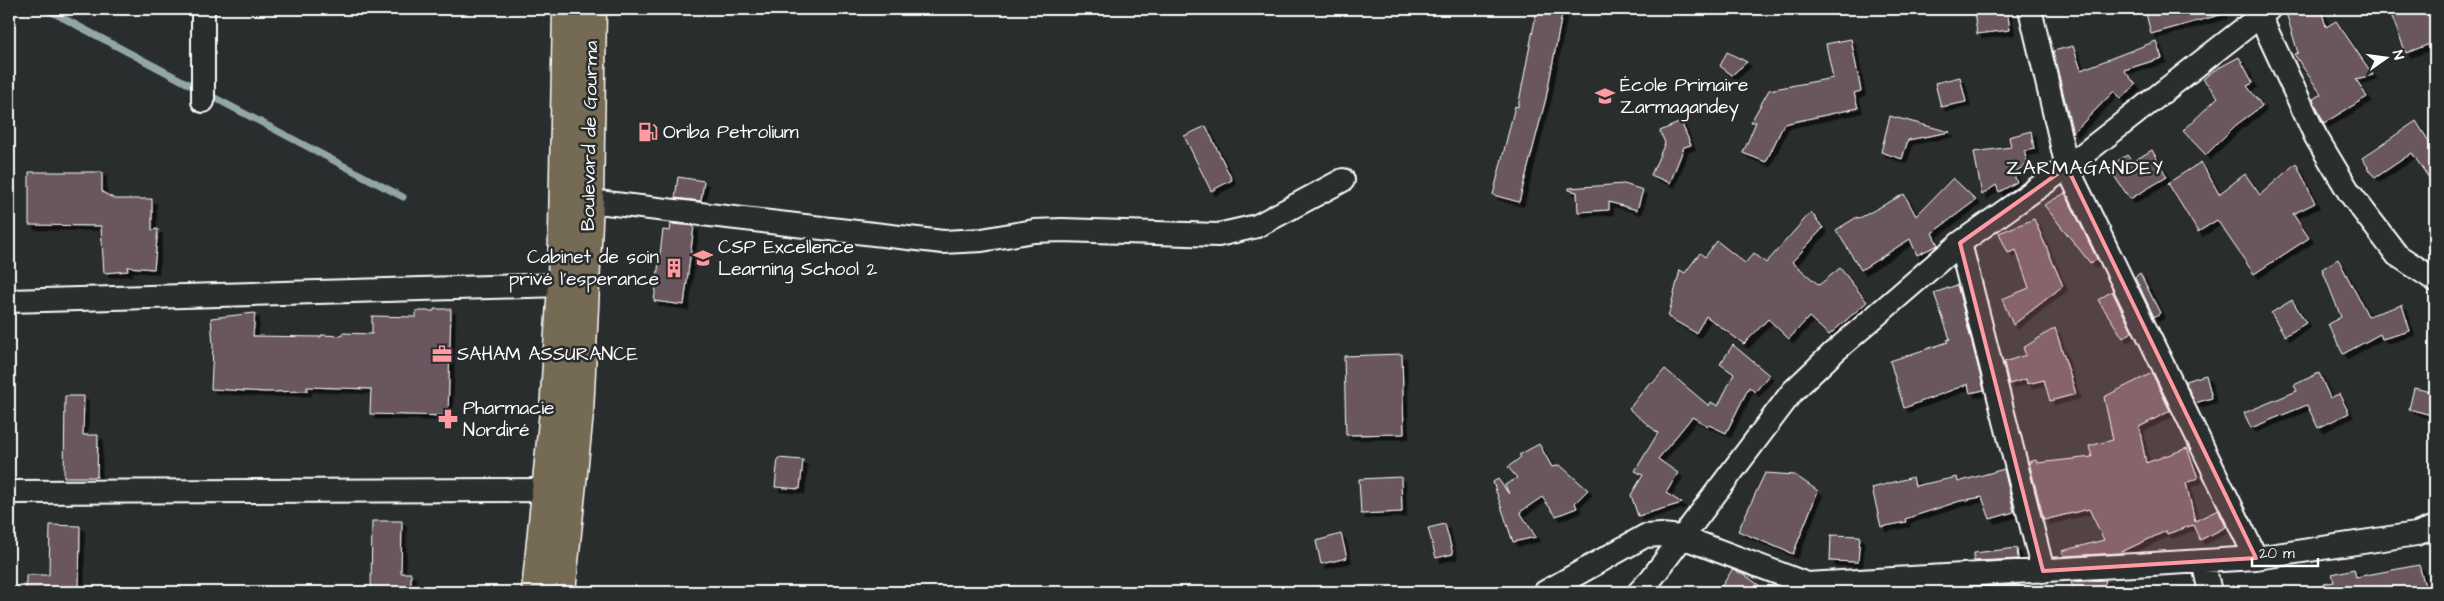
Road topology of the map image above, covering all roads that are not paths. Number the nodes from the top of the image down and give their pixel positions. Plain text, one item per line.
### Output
1 (203, 9) edge
2 (567, 9) edge
3 (592, 9) edge
4 (2030, 9) edge
5 (2262, 11) edge
6 (203, 101) dead end
7 (2067, 167) junction
8 (1343, 180) dead end
9 (589, 201) junction
10 (1960, 243) junction
11 (2435, 280) edge
12 (562, 285) junction
13 (9, 301) edge
14 (547, 490) junction
15 (9, 492) edge
16 (2435, 527) edge
17 (1682, 537) junction
18 (2256, 558) junction
19 (2203, 560) junction
20 (2043, 570) junction
21 (536, 592) edge
22 (561, 592) edge
23 (1545, 592) edge
24 (1639, 592) edge
25 (2210, 592) edge

1 - 6 street
2 - 12 highway, Boulevard de Gourma
3 - 9 highway, Boulevard de Gourma
4 - 7 street
5 - 7 street
5 - 11 street
7 - 10 street
7 - 18 street
8 - 9 street
9 - 22 highway, Boulevard de Gourma
10 - 17 street
10 - 20 street
12 - 13 street
12 - 14 highway, Boulevard de Gourma
14 - 15 street
14 - 21 highway, Boulevard de Gourma
16 - 18 street
17 - 20 street
17 - 23 street
17 - 24 street
18 - 19 street
19 - 20 street
19 - 25 street

